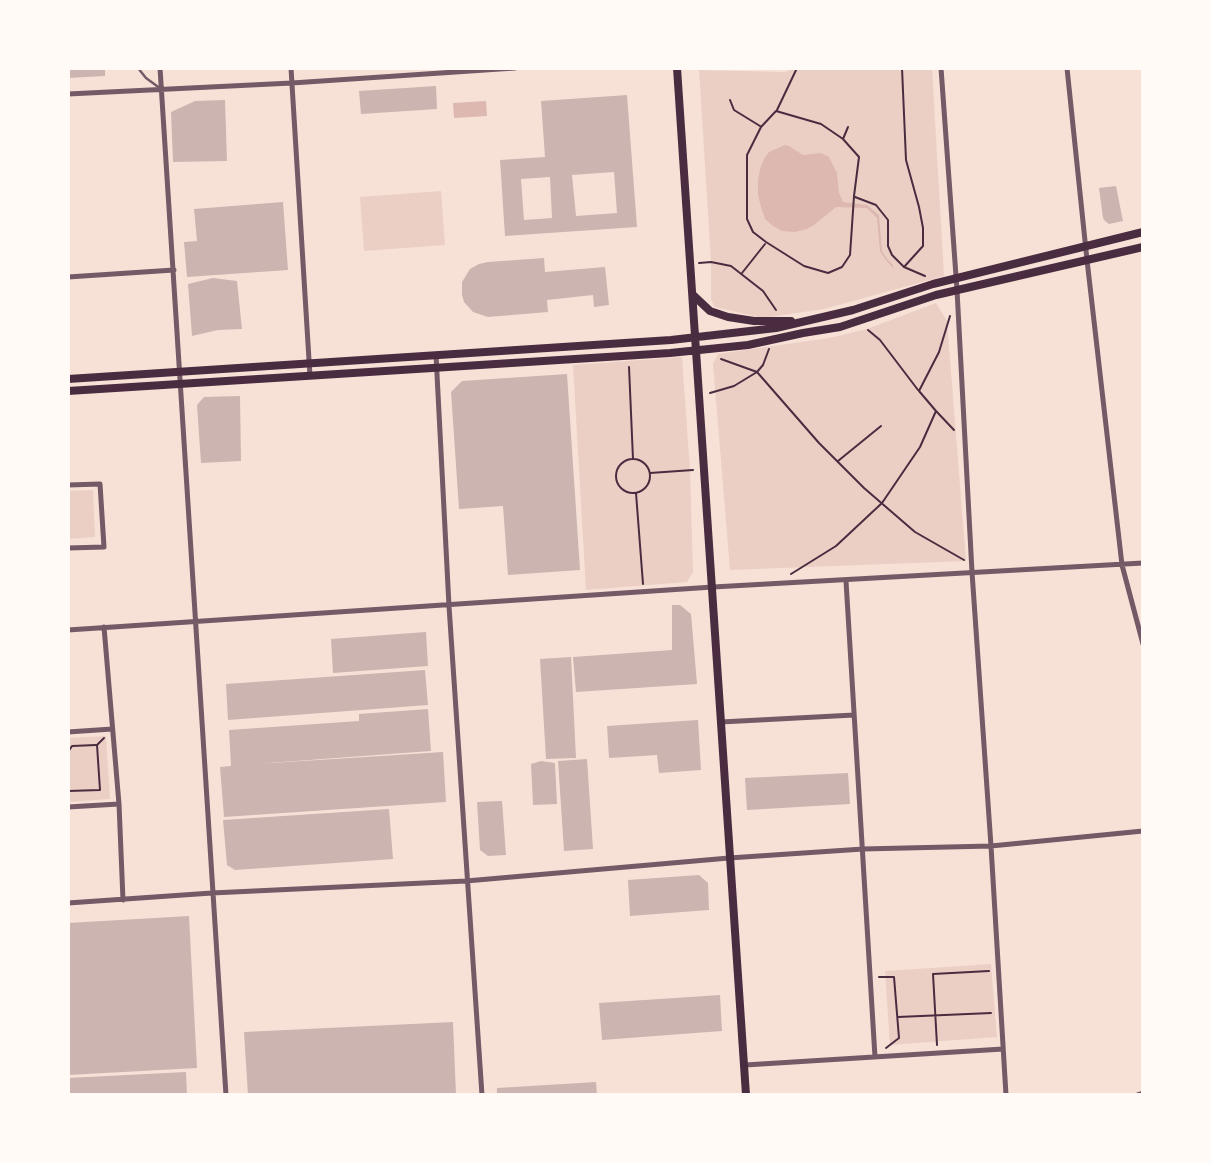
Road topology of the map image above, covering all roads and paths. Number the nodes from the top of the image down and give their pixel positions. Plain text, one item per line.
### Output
1 (138, 68) edge
2 (160, 68) edge
3 (291, 68) edge
4 (515, 68) edge
5 (677, 68) edge
6 (797, 68) edge
7 (902, 68) edge
8 (941, 68) edge
9 (1067, 68) edge
10 (292, 83) junction
11 (161, 89) junction
12 (68, 94) edge
13 (730, 100) dead end
14 (776, 111) junction
15 (761, 127) junction
16 (848, 127) dead end
17 (843, 139) junction
18 (854, 198) junction
19 (1143, 232) edge
20 (766, 242) junction
21 (1086, 245) junction
22 (1143, 247) edge
23 (1087, 260) junction
24 (691, 264) junction
25 (904, 267) junction
26 (174, 270) junction
27 (742, 274) junction
28 (68, 277) edge
29 (956, 278) junction
30 (933, 284) junction
31 (957, 289) junction
32 (693, 295) junction
33 (958, 303) junction
34 (818, 319) junction
35 (776, 321) junction
36 (858, 322) junction
37 (696, 338) junction
38 (771, 340) junction
39 (719, 348) junction
40 (697, 351) junction
41 (436, 355) junction
42 (629, 355) junction
43 (310, 364) junction
44 (436, 368) junction
45 (180, 372) junction
46 (757, 372) junction
47 (310, 376) junction
48 (68, 379) edge
49 (181, 384) junction
50 (68, 391) edge
51 (919, 391) junction
52 (700, 396) junction
53 (936, 411) junction
54 (881, 426) dead end
55 (965, 432) junction
56 (633, 460) junction
57 (838, 461) junction
58 (705, 469) junction
59 (650, 473) junction
60 (68, 485) edge
61 (636, 493) junction
62 (881, 503) junction
63 (68, 548) edge
64 (1143, 563) edge
65 (1122, 565) junction
66 (972, 572) junction
67 (792, 573) dead end
68 (846, 581) junction
69 (713, 587) junction
70 (644, 592) junction
71 (449, 606) junction
72 (197, 621) junction
73 (104, 627) junction
74 (68, 630) edge
75 (1143, 644) edge
76 (854, 715) junction
77 (721, 723) junction
78 (112, 729) junction
79 (68, 732) edge
80 (97, 745) junction
81 (68, 752) edge
82 (68, 791) edge
83 (118, 804) junction
84 (68, 807) edge
85 (1143, 831) edge
86 (991, 846) junction
87 (863, 849) junction
88 (729, 858) junction
89 (466, 881) junction
90 (212, 893) junction
91 (123, 900) junction
92 (68, 903) edge
93 (998, 970) junction
94 (870, 978) junction
95 (902, 1006) dead end
96 (897, 1007) junction
97 (1000, 1013) junction
98 (935, 1016) junction
99 (897, 1017) junction
100 (1003, 1049) junction
101 (937, 1053) junction
102 (875, 1057) junction
103 (745, 1065) junction
104 (1143, 1093) edge
105 (226, 1095) edge
106 (482, 1095) edge
107 (746, 1095) edge
108 (1006, 1095) edge
109 (1137, 1095) edge

1 - 11 lane
2 - 11 street
3 - 10 street
4 - 10 street
5 - 24 main road
6 - 14 path
7 - 25 path
8 - 29 street
9 - 21 street
10 - 11 street
10 - 43 street
11 - 12 street
11 - 26 street
13 - 15 path
14 - 15 path
14 - 17 path
15 - 20 path
16 - 17 path
17 - 18 path
18 - 20 path
18 - 25 path
19 - 21 main road
20 - 27 path
21 - 23 street
21 - 29 main road
22 - 23 main road
23 - 31 main road
23 - 65 street
24 - 27 path
24 - 32 main road
25 - 30 path
26 - 28 street
26 - 45 street
27 - 35 path
29 - 30 main road
29 - 31 street
30 - 34 main road
31 - 33 street
31 - 36 main road
32 - 35 main road
32 - 37 main road
33 - 51 path
33 - 55 street
34 - 35 main road
34 - 37 main road
36 - 38 main road
36 - 51 path
37 - 40 main road
37 - 41 main road
38 - 39 main road
38 - 46 path
39 - 40 main road
39 - 46 path
40 - 42 main road
40 - 52 main road
41 - 43 main road
41 - 44 street
42 - 44 main road
42 - 56 path
43 - 45 main road
43 - 47 street
44 - 47 main road
44 - 71 street
45 - 48 main road
45 - 49 street
46 - 52 path
46 - 57 path
47 - 49 main road
49 - 50 main road
49 - 72 street
51 - 53 path
52 - 58 main road
53 - 55 path
53 - 62 path
54 - 57 path
55 - 66 street
56 - 59 path
56 - 61 path
57 - 62 path
58 - 59 path
58 - 69 main road
59 - 61 path
60 - 63 street
61 - 70 path
62 - 66 path
62 - 67 path
64 - 65 street
65 - 66 street
65 - 75 street
66 - 68 street
66 - 86 street
68 - 69 street
68 - 76 street
69 - 70 street
69 - 77 main road
70 - 71 street
71 - 72 street
71 - 89 street
72 - 73 street
72 - 90 street
73 - 74 street
73 - 78 street
76 - 77 street
76 - 87 street
77 - 88 main road
78 - 79 street
78 - 80 path
78 - 83 street
80 - 81 path
80 - 82 path
83 - 84 street
83 - 91 street
85 - 86 street
86 - 87 street
86 - 93 street
87 - 88 street
87 - 94 street
88 - 89 street
88 - 103 main road
89 - 90 street
89 - 106 street
90 - 91 street
90 - 105 street
91 - 92 street
93 - 97 street
93 - 98 path
94 - 96 path
94 - 102 street
95 - 96 path
96 - 99 path
97 - 98 path
97 - 100 street
98 - 99 path
98 - 101 path
99 - 102 path
100 - 101 street
100 - 108 street
101 - 102 street
102 - 103 street
103 - 107 main road
104 - 109 street

